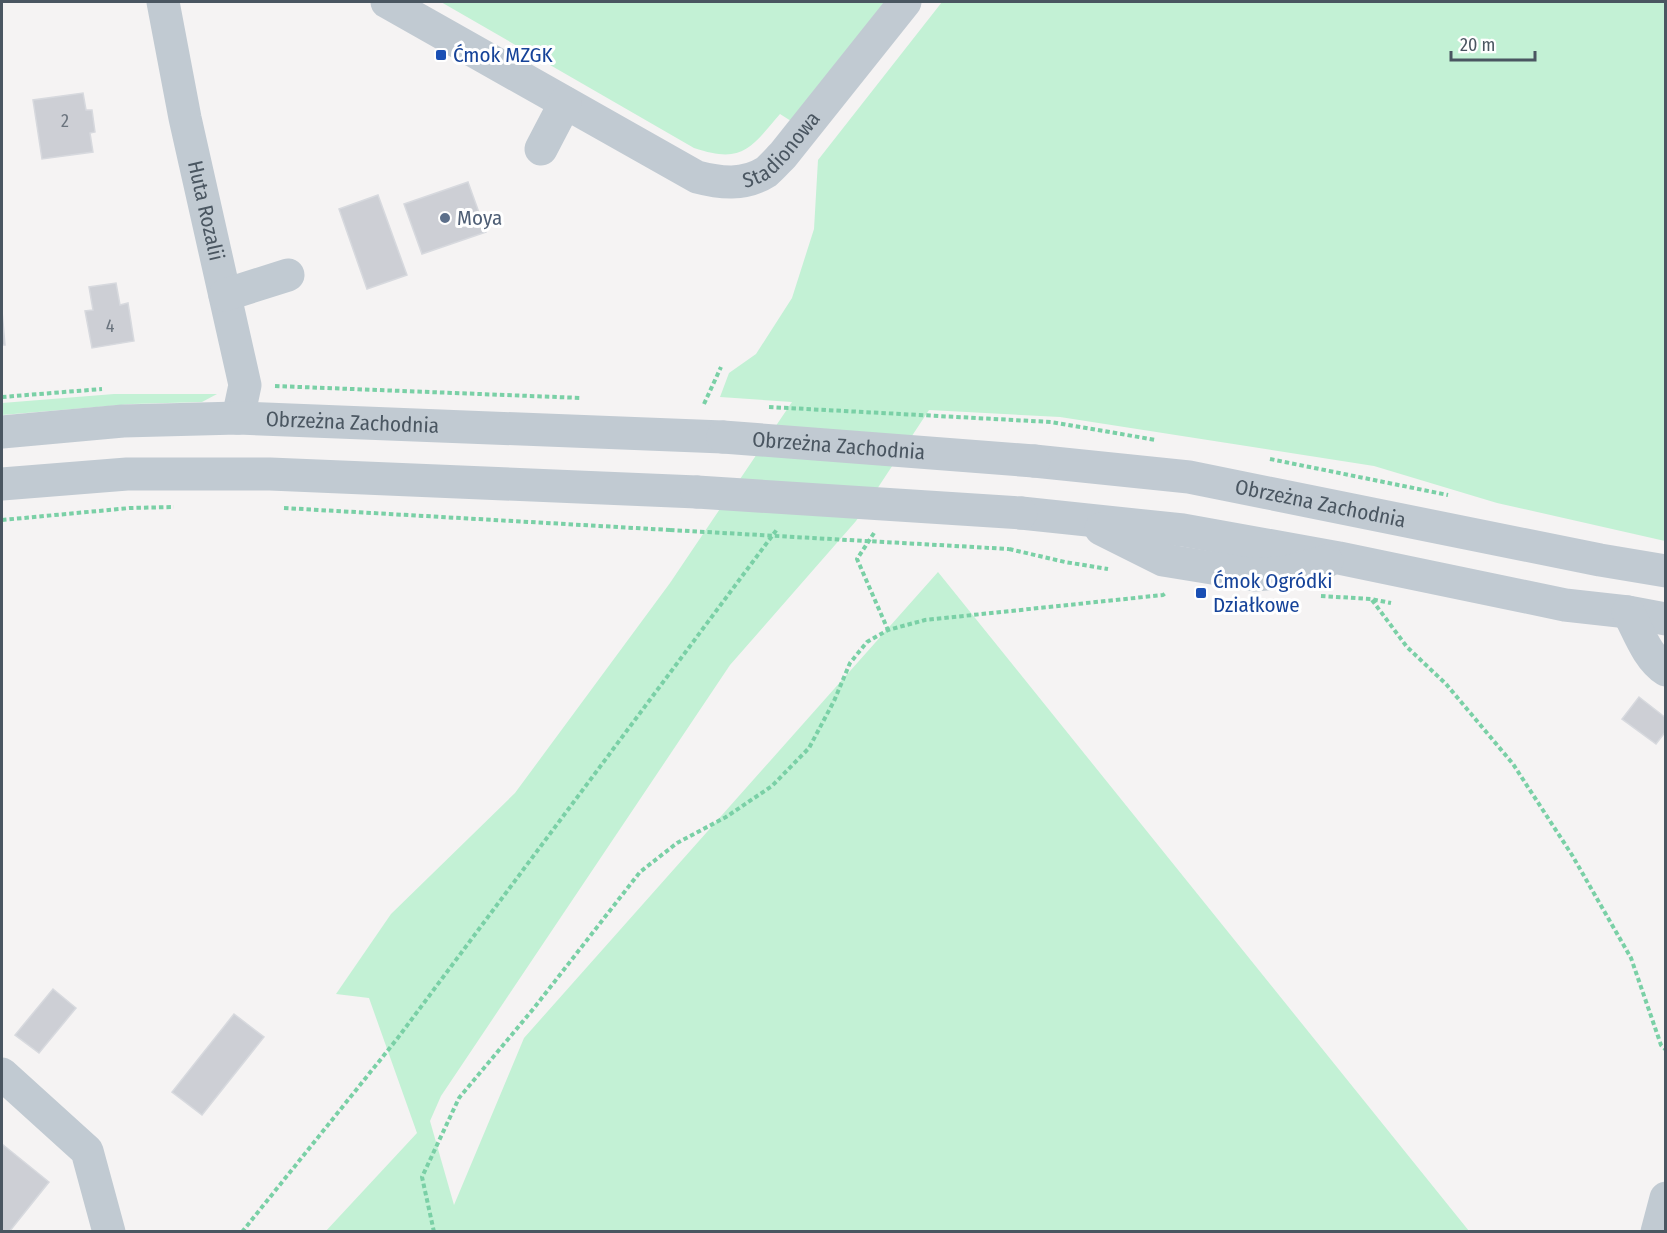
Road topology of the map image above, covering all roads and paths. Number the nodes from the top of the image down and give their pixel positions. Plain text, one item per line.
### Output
1 (163, 2) edge
2 (387, 2) edge
3 (905, 2) edge
4 (565, 103) junction
5 (541, 149) dead end
6 (288, 274) dead end
7 (225, 295) junction
8 (721, 367) dead end
9 (716, 404) dead end
10 (764, 407) dead end
11 (238, 418) junction
12 (1050, 423) dead end
13 (2, 432) edge
14 (2, 484) edge
15 (178, 507) dead end
16 (272, 507) dead end
17 (2, 520) edge
18 (782, 523) dead end
19 (876, 530) dead end
20 (1111, 569) dead end
21 (1665, 571) edge
22 (1171, 590) dead end
23 (1371, 599) dead end
24 (1628, 612) junction
25 (1665, 620) edge
26 (888, 630) junction
27 (1665, 670) edge
28 (1665, 1050) edge
29 (2, 1074) edge
30 (1665, 1198) edge
31 (109, 1232) edge
32 (242, 1232) edge
33 (434, 1232) edge
34 (1657, 1232) edge

1 - 7 street, Huta Rozalii
2 - 4 street, Stadionowa
3 - 4 street, Stadionowa
4 - 5 street
6 - 7 street
7 - 11 street, Huta Rozalii
8 - 9 path
10 - 12 path
11 - 13 street, Obrzeżna Zachodnia
11 - 21 street, Obrzeżna Zachodnia, bridge
14 - 24 street, bridge
15 - 17 path
16 - 20 path, bridge
18 - 32 path
19 - 26 path
22 - 26 path
23 - 28 path
24 - 25 street
24 - 27 street
26 - 33 path
29 - 31 street
30 - 34 street

